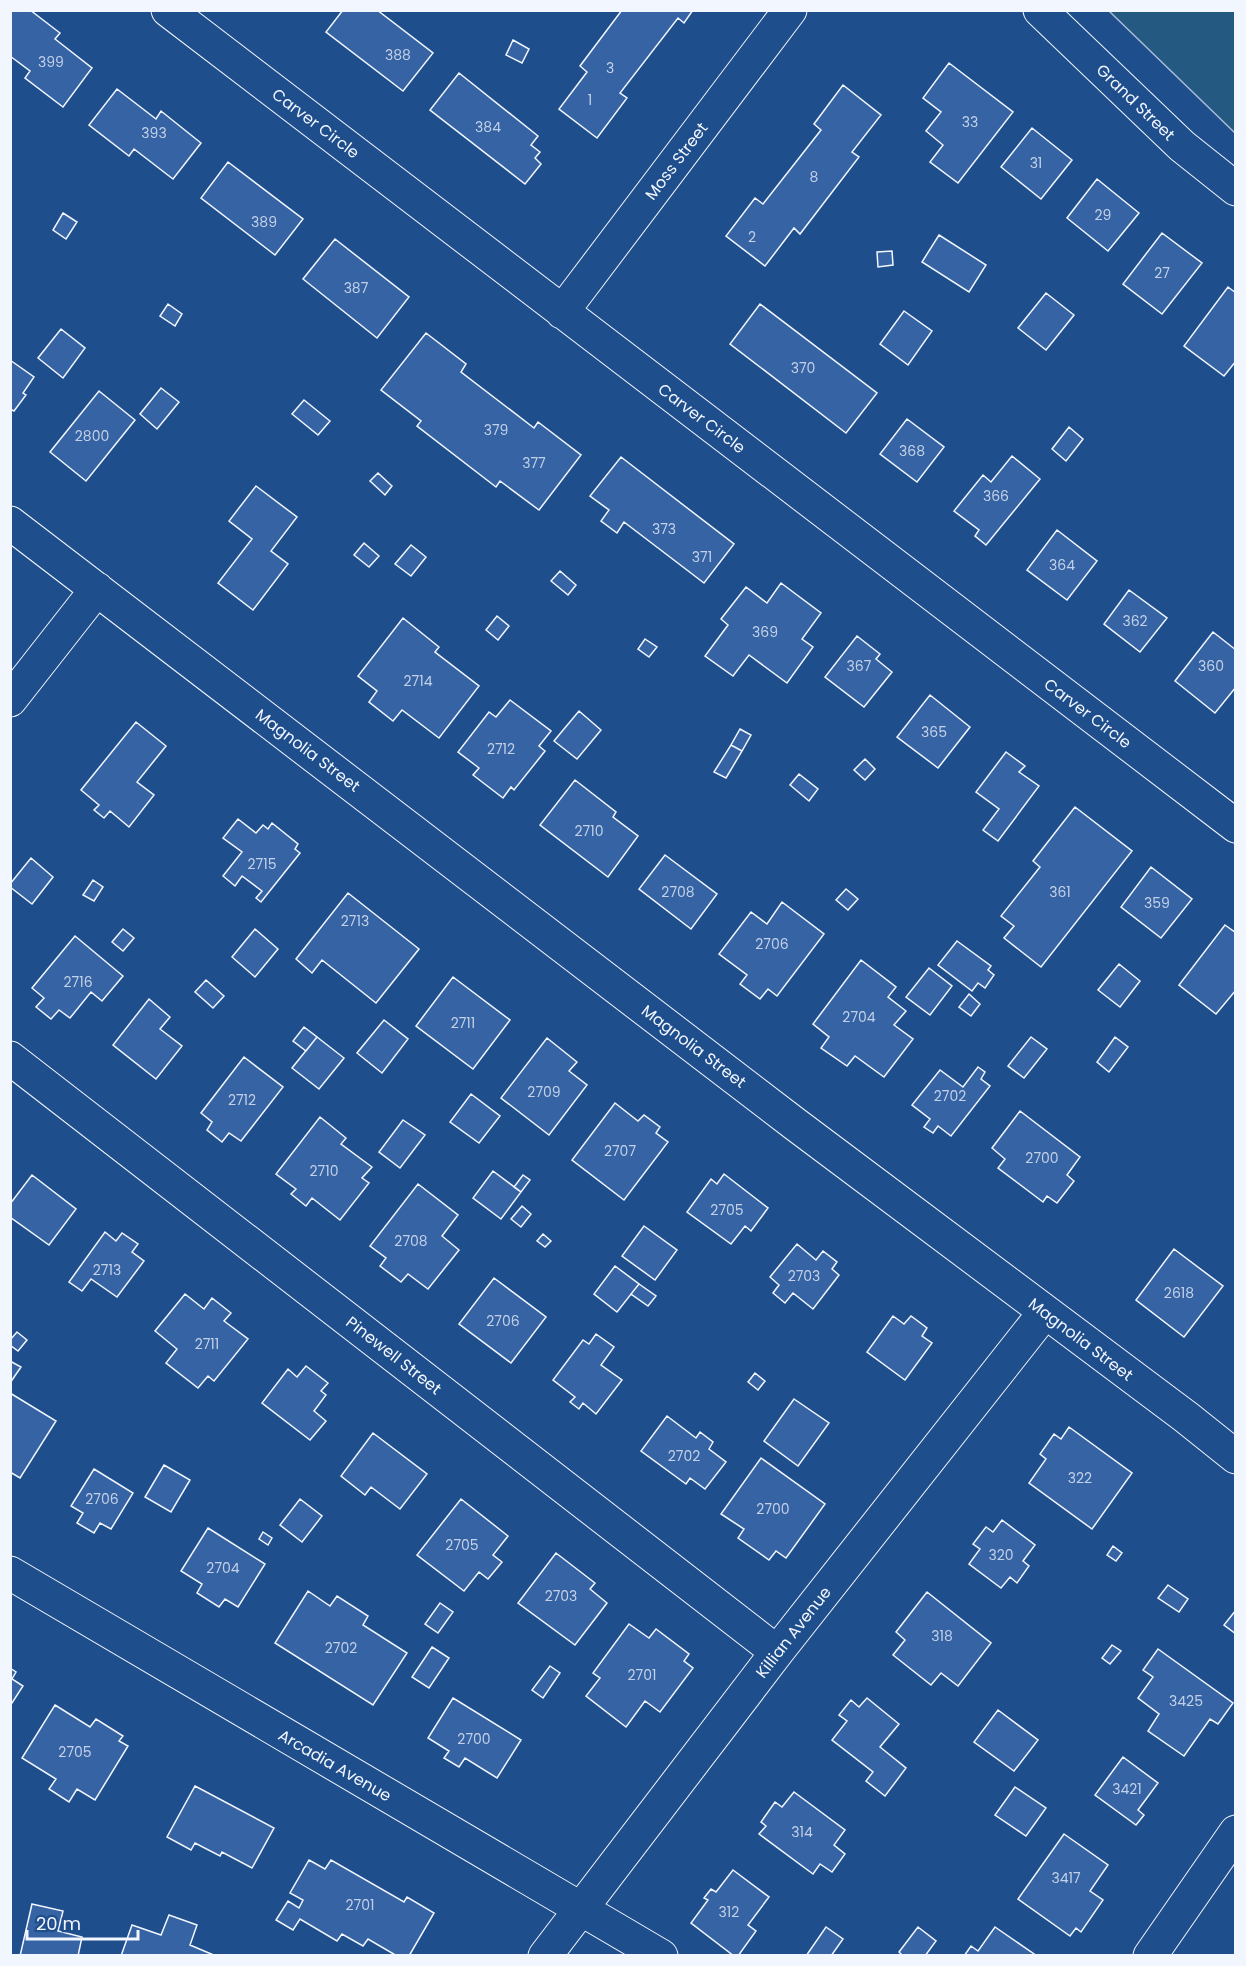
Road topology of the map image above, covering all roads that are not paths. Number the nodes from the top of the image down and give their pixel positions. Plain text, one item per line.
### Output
1 (168, 10) edge
2 (790, 10) edge
3 (1040, 10) edge
4 (1236, 189) edge
5 (562, 312) junction
6 (10, 523) edge
7 (97, 589) junction
8 (10, 700) edge
9 (1236, 826) edge
10 (10, 1058) edge
11 (1045, 1311) junction
12 (1236, 1457) edge
13 (10, 1574) edge
14 (777, 1652) junction
15 (1236, 1832) edge
16 (581, 1908) junction
17 (545, 1956) edge
18 (661, 1956) edge
19 (1150, 1956) edge

1 - 5 street, Carver Circle
2 - 5 street, Moss Street
3 - 4 street, Grand Street
5 - 9 street, Carver Circle
6 - 7 street, Magnolia Street
7 - 8 street
7 - 11 street, Magnolia Street
10 - 14 street, Pinewell Street
11 - 12 street, Magnolia Street
11 - 14 street, Killian Avenue
13 - 16 street, Arcadia Avenue
14 - 16 street, Killian Avenue
15 - 19 street
16 - 17 street, Killian Avenue
16 - 18 street, Arcadia Avenue

